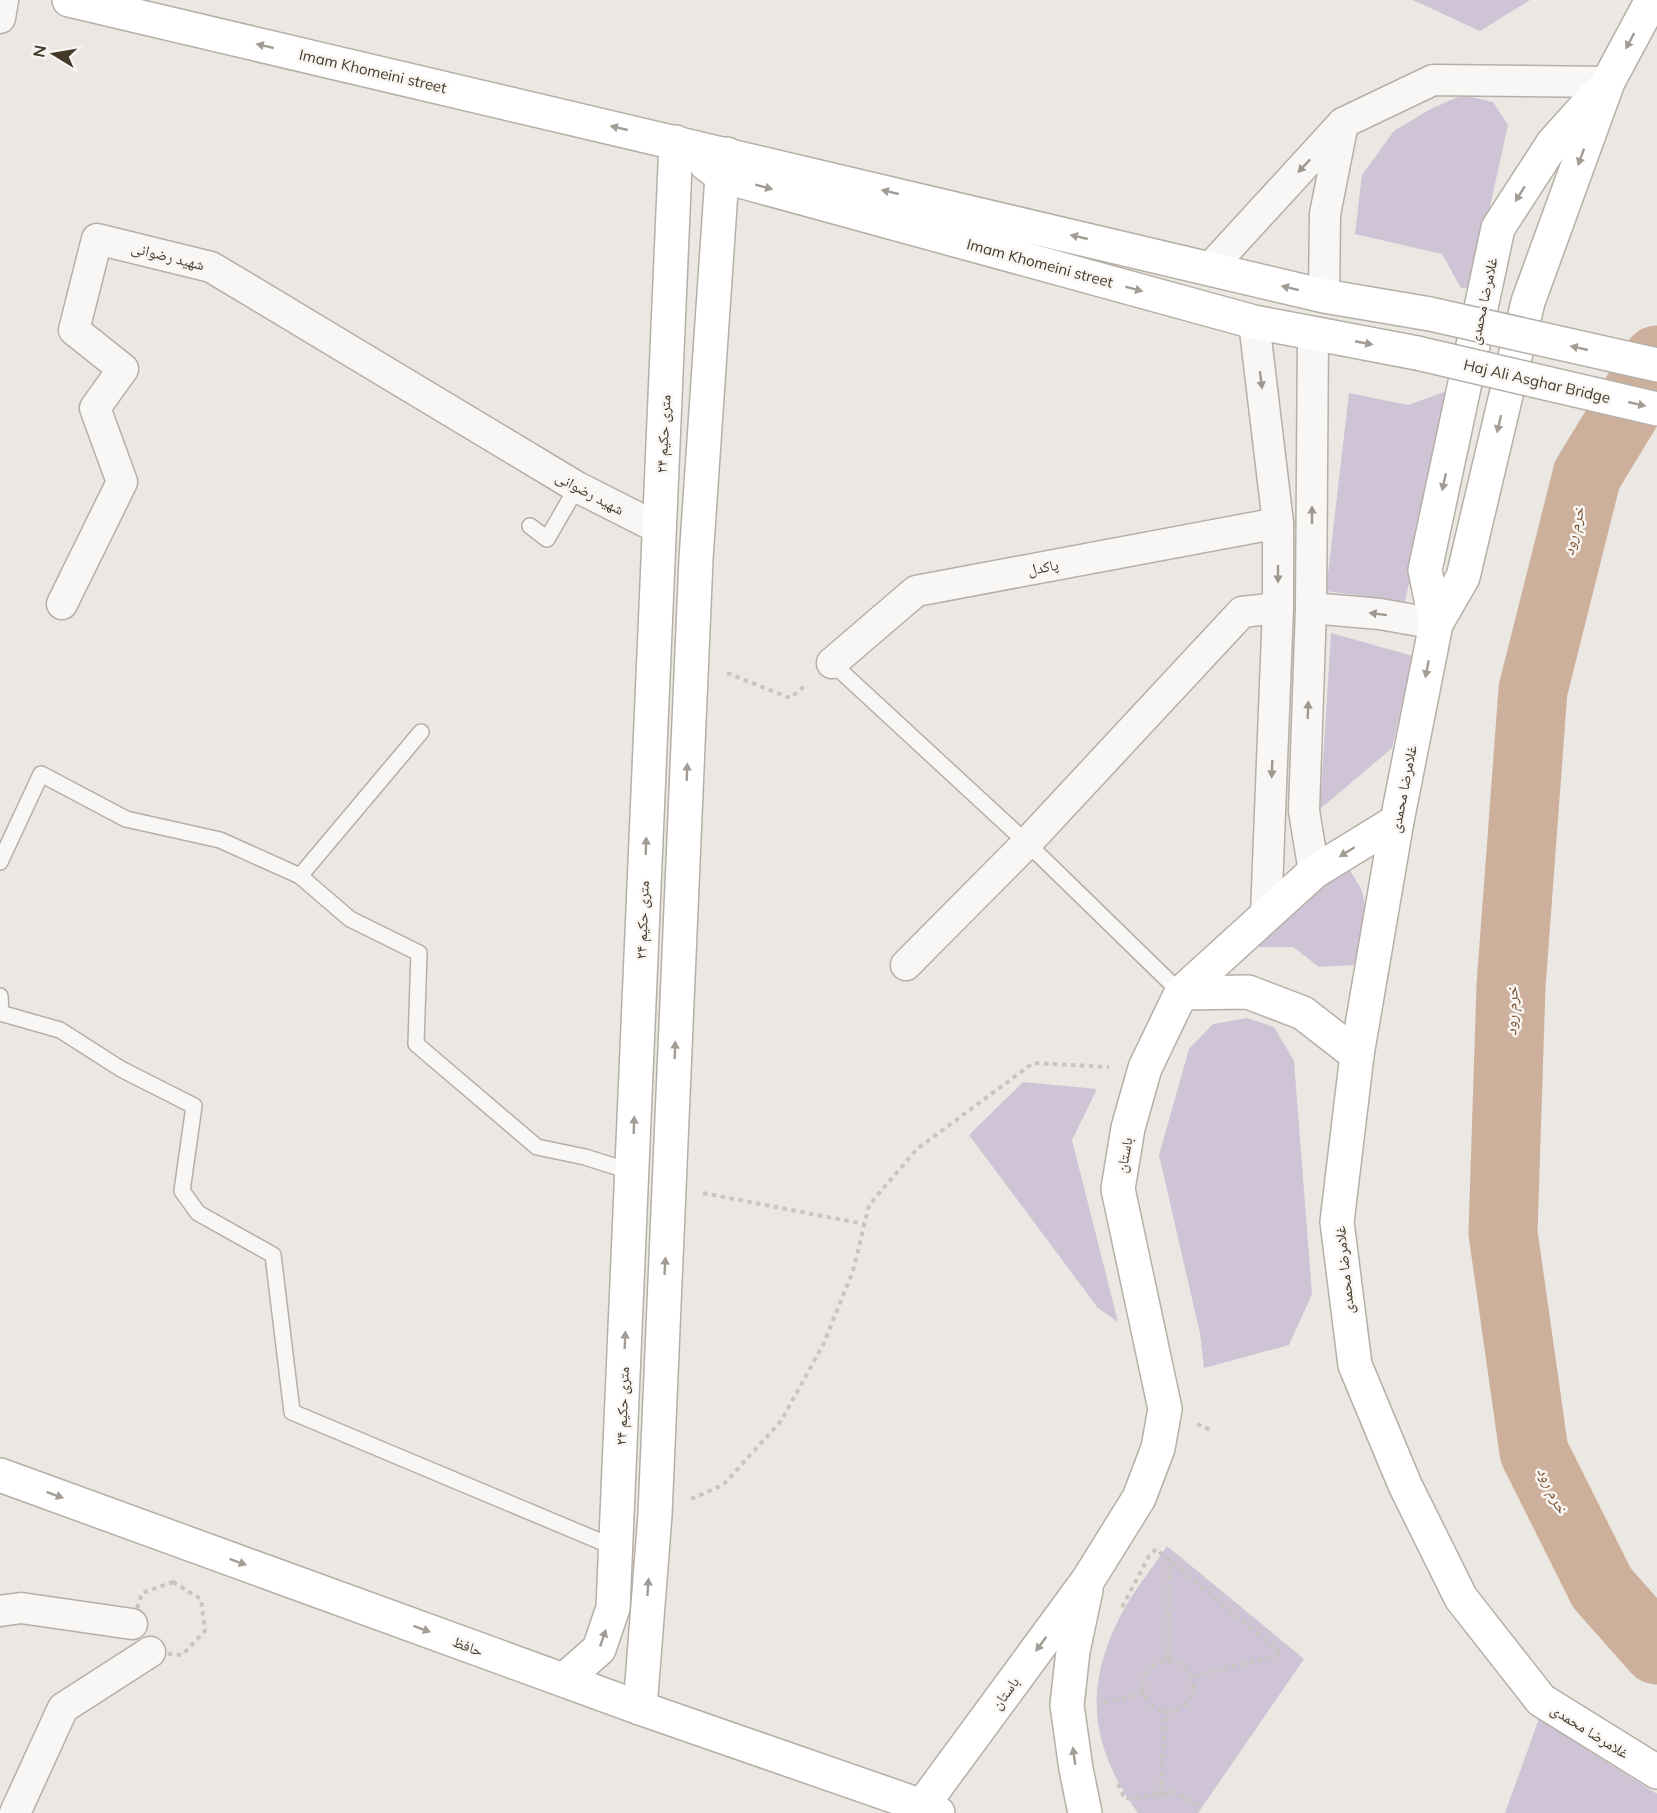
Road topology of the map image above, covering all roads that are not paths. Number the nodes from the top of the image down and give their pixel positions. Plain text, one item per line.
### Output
1 (3, 0) edge
2 (69, 0) edge
3 (1652, 0) edge
4 (0, 18) edge
5 (1608, 82) junction
6 (1343, 123) junction
7 (676, 142) junction
8 (725, 165) junction
9 (1210, 268) junction
10 (1324, 296) junction
11 (1254, 322) junction
12 (1313, 333) junction
13 (1417, 352) joint
14 (1657, 365) edge
15 (1657, 409) edge
16 (577, 487) junction
17 (1278, 523) junction
18 (530, 526) dead end
19 (658, 528) junction
20 (62, 604) dead end
21 (1278, 608) junction
22 (1311, 608) junction
23 (1436, 624) junction
24 (832, 663) joint
25 (421, 732) dead end
26 (1397, 821) junction
27 (1027, 843) junction
28 (0, 862) edge
29 (1314, 872) junction
30 (300, 876) junction
31 (1266, 915) junction
32 (906, 965) dead end
33 (1181, 993) junction
34 (0, 996) edge
35 (1, 1013) edge
36 (1357, 1054) junction
37 (632, 1172) junction
38 (0, 1475) edge
39 (616, 1548) junction
40 (1088, 1580) junction
41 (0, 1611) edge
42 (132, 1624) dead end
43 (150, 1652) dead end
44 (564, 1680) junction
45 (640, 1708) junction
46 (1657, 1772) edge
47 (930, 1809) edge
48 (15, 1813) edge
49 (1085, 1813) edge

1 - 4 street
7 -> 2 main road, Imam Khomeini street
3 -> 5 main road, غلامرضا محمدی
5 - 6 street
5 -> 23 main road, غلامرضا محمدی
5 -> 23 main road, غلامرضا محمدی
6 -> 9 street
6 - 10 street
7 - 8 main road, Imam Khomeini street
7 - 19 main road, ۲۴ متری حکیم
9 -> 8 main road, Imam Khomeini street
8 -> 11 main road, Imam Khomeini street
45 -> 8 main road
10 -> 9 main road, Imam Khomeini street
14 -> 10 main road, Imam Khomeini street, bridge
11 - 12 main road, Imam Khomeini street
11 -> 17 street
12 -> 13 main road, Imam Khomeini street
22 -> 12 street
13 -> 15 main road, Haj Ali Asghar Bridge, bridge
16 - 18 lane
16 - 19 street, شهید رضوانی
16 - 20 street, شهید رضوانی
17 -> 21 street
17 - 24 street, پاکدل
37 -> 19 main road, ۲۴ متری حکیم
21 - 27 street
21 -> 31 street
23 -> 22 street
29 -> 22 street
23 -> 26 main road, غلامرضا محمدی
24 - 27 lane
25 - 30 lane
26 -> 29 main road, باستان
26 - 36 main road, غلامرضا محمدی
27 - 32 street
27 - 33 lane
28 - 30 lane
29 - 31 main road, باستان
30 - 37 lane
31 - 33 main road, باستان
33 - 36 main road
33 - 40 main road, باستان
34 - 35 lane
35 - 39 lane
36 - 46 main road, غلامرضا محمدی
39 -> 37 main road, ۲۴ متری حکیم
38 -> 44 main road, حافظ
44 -> 39 main road, ۲۴ متری حکیم
40 -> 47 main road, باستان
49 -> 40 main road, باستان
41 - 42 street
43 - 48 street
44 - 45 main road, حافظ
45 - 47 main road, حافظ

